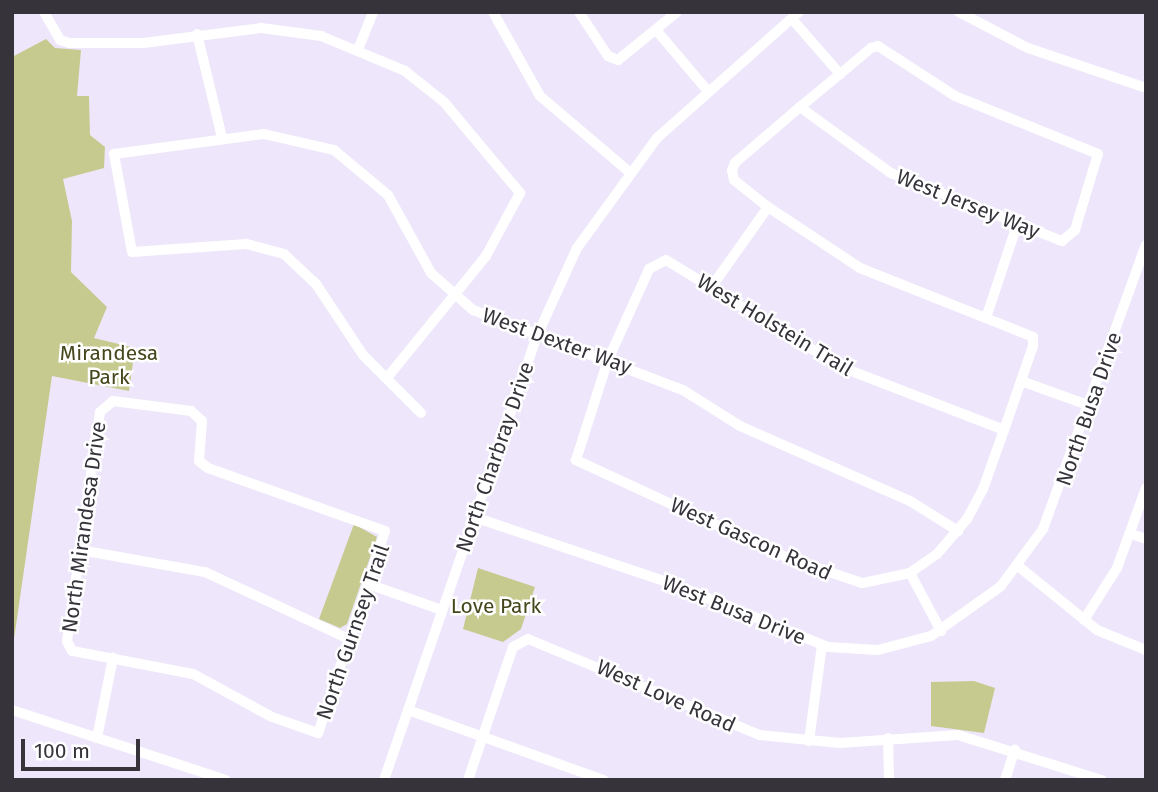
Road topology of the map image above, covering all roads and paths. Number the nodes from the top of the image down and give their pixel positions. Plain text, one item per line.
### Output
1 (44, 12) edge
2 (373, 12) edge
3 (493, 12) edge
4 (579, 12) edge
5 (677, 12) edge
6 (959, 12) edge
7 (795, 15) edge
8 (656, 30) junction
9 (197, 34) junction
10 (359, 47) junction
11 (840, 74) junction
12 (1146, 88) edge
13 (708, 91) junction
14 (800, 107) junction
15 (222, 138) junction
16 (628, 171) junction
17 (768, 206) junction
18 (1017, 225) junction
19 (1146, 245) edge
20 (1143, 260) edge
21 (710, 289) junction
22 (454, 297) junction
23 (986, 318) junction
24 (537, 336) junction
25 (608, 360) junction
26 (387, 378) junction
27 (1021, 381) junction
28 (1091, 406) junction
29 (421, 413) dead end
30 (1004, 429) junction
31 (1146, 488) edge
32 (474, 517) junction
33 (385, 531) joint
34 (958, 531) junction
35 (1131, 534) junction
36 (1146, 539) edge
37 (80, 550) junction
38 (1018, 566) junction
39 (910, 573) junction
40 (370, 585) junction
41 (442, 610) junction
42 (1084, 620) junction
43 (941, 631) junction
44 (351, 640) junction
45 (822, 645) junction
46 (1146, 650) edge
47 (113, 657) junction
48 (12, 710) edge
49 (408, 710) junction
50 (482, 735) junction
51 (97, 738) junction
52 (888, 738) junction
53 (809, 741) junction
54 (1015, 750) junction
55 (226, 780) edge
56 (384, 780) edge
57 (468, 780) edge
58 (604, 780) edge
59 (889, 780) edge
60 (1005, 780) edge
61 (1101, 780) edge

1 - 9 street
2 - 10 street
3 - 16 street
4 - 8 street
5 - 8 street
6 - 12 street
7 - 11 street
7 - 13 street, North Charbray Drive
8 - 13 street
9 - 10 street
9 - 15 street
10 - 22 street
11 - 14 street
11 - 18 street, West Jersey Way
13 - 16 street, North Charbray Drive
14 - 17 street
14 - 18 street, West Jersey Way
15 - 22 street, West Dexter Way
15 - 26 street, West Dexter Way
16 - 24 street, North Charbray Drive
17 - 21 street
17 - 23 street
18 - 23 street
19 - 20 street, North Busa Drive
20 - 28 street, North Busa Drive
21 - 25 street, West Holstein Trail
21 - 30 street, West Holstein Trail
22 - 24 street, West Dexter Way
22 - 26 street
23 - 27 street
24 - 25 street, West Dexter Way
24 - 32 street, North Charbray Drive
25 - 34 street, West Dexter Way
25 - 39 street, West Gascon Road
26 - 29 street
27 - 28 street
27 - 30 street
28 - 38 street, North Busa Drive
30 - 34 street
31 - 35 street
32 - 41 street, North Charbray Drive
32 - 45 street, West Busa Drive
33 - 37 street, North Mirandesa Drive
33 - 40 street, North Gurnsey Trail
34 - 39 street
35 - 36 street
35 - 42 street
37 - 44 street
37 - 47 street, North Mirandesa Drive
38 - 42 street
38 - 43 street, West Busa Drive
39 - 43 street
40 - 41 street
40 - 44 street, North Gurnsey Trail
41 - 49 street, North Charbray Drive
42 - 46 street
43 - 45 street, West Busa Drive
44 - 47 street, North Gurnsey Trail
45 - 53 street
47 - 51 street
48 - 51 street
49 - 50 street
49 - 56 street, North Charbray Drive
50 - 53 street, West Love Road
50 - 57 street
50 - 58 street
51 - 55 street
52 - 53 street, West Love Road
52 - 54 street, West Love Road
52 - 59 street
54 - 60 street
54 - 61 street, West Love Road

